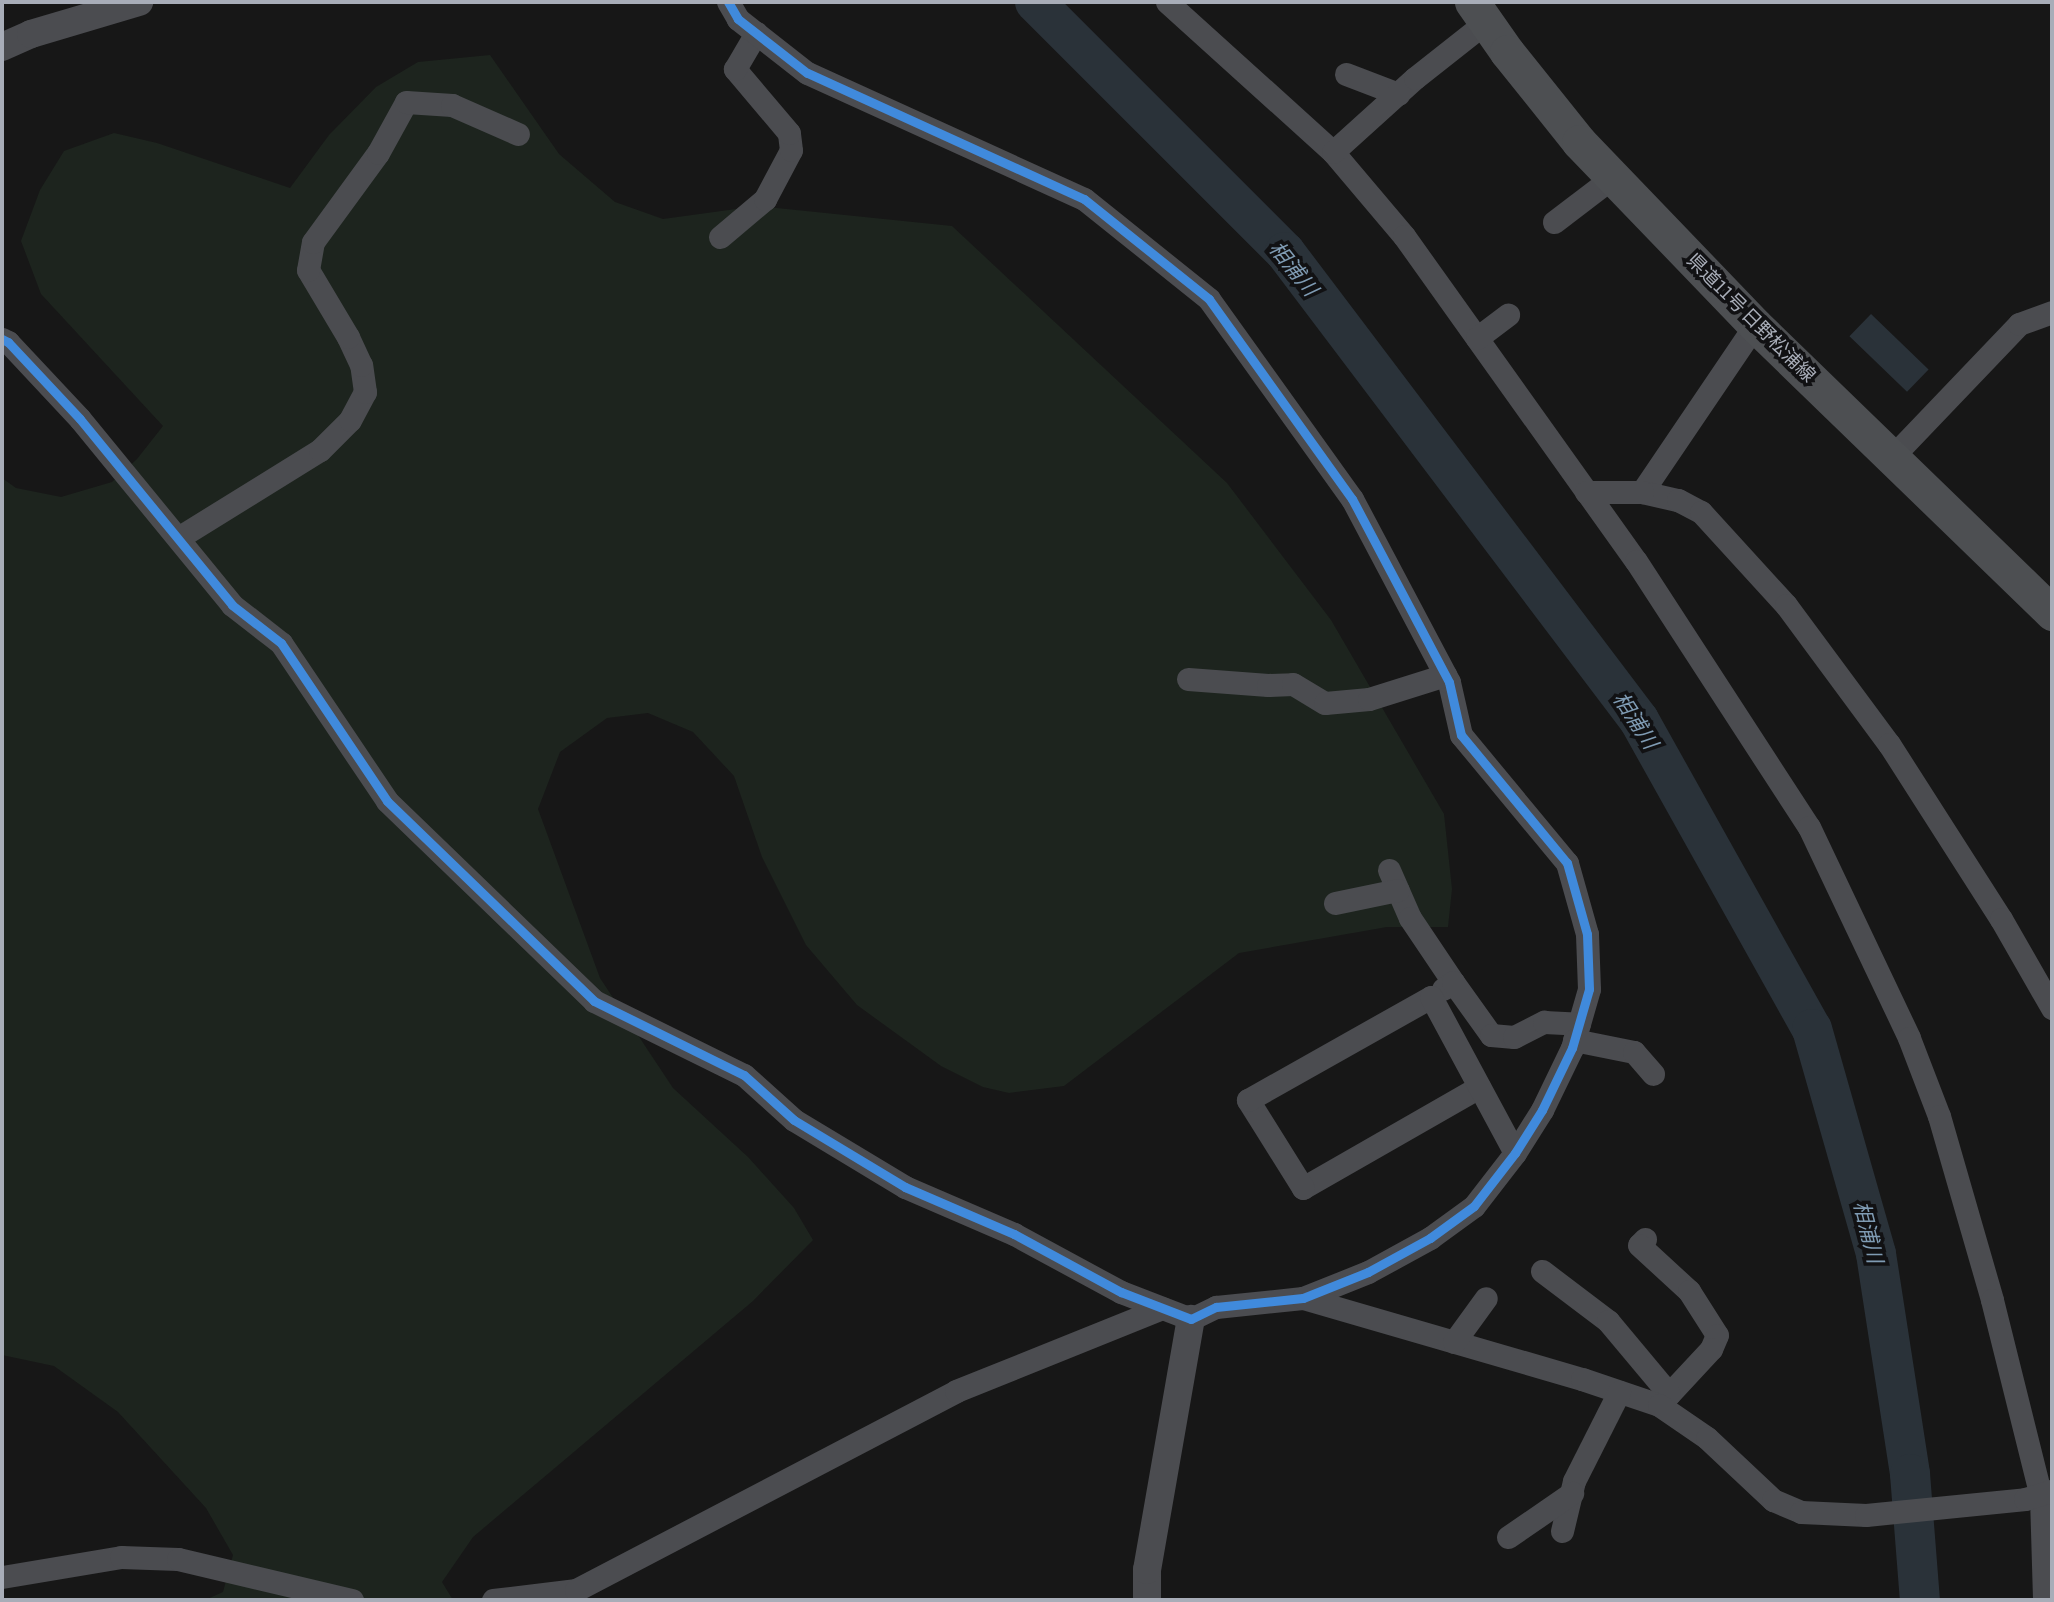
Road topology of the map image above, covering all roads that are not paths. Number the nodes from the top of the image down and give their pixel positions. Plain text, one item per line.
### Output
1 (728, 2) edge
2 (1167, 2) edge
3 (126, 3) edge
4 (1479, 12) edge
5 (756, 33) junction
6 (2, 47) edge
7 (1346, 74) dead end
8 (1398, 94) junction
9 (518, 134) dead end
10 (1334, 152) junction
11 (1613, 177) junction
12 (1554, 222) dead end
13 (720, 237) dead end
14 (2052, 312) edge
15 (1508, 315) dead end
16 (1755, 325) junction
17 (1477, 338) junction
18 (2, 339) edge
19 (1892, 457) junction
20 (1586, 492) junction
21 (1642, 492) junction
22 (177, 538) junction
23 (2052, 613) edge
24 (1445, 675) junction
25 (1188, 679) dead end
26 (1335, 903) dead end
27 (1453, 982) junction
28 (1432, 997) junction
29 (2052, 1008) edge
30 (1577, 1032) junction
31 (1653, 1074) dead end
32 (1479, 1087) junction
33 (1515, 1153) junction
34 (1645, 1238) dead end
35 (1542, 1271) dead end
36 (1303, 1298) junction
37 (1486, 1298) dead end
38 (1162, 1308) junction
39 (1191, 1319) junction
40 (1454, 1342) junction
41 (1619, 1392) junction
42 (1664, 1400) junction
43 (1572, 1493) junction
44 (2039, 1496) edge
45 (1562, 1531) dead end
46 (1508, 1537) dead end
47 (2, 1577) edge
48 (352, 1600) edge
49 (493, 1600) edge
50 (1147, 1600) edge
51 (2044, 1600) edge

1 - 5 street
2 - 10 street
3 - 6 street
4 - 8 street
4 - 11 main road, 県道11号 日野松浦線
5 - 13 street
5 - 24 street
7 - 8 street
8 - 10 street
9 - 22 street
10 - 17 street
11 - 12 street
11 - 16 main road, 県道11号 日野松浦線
14 - 19 street
15 - 17 street
16 - 19 main road, 県道11号 日野松浦線
16 - 21 street
17 - 20 street
18 - 22 street
19 - 23 main road, 県道11号 日野松浦線
20 - 21 street
20 - 44 street
21 - 29 street
22 - 38 street
24 - 25 street
24 - 30 street
26 - 27 street
27 - 28 street
27 - 30 street
28 - 32 street
28 - 32 street
30 - 31 street
30 - 33 street
32 - 33 street
33 - 36 street
34 - 42 street
35 - 42 street
36 - 39 street
36 - 40 street
37 - 40 street
38 - 39 street
38 - 49 street
39 - 50 street
40 - 41 street
41 - 42 street
41 - 43 street
42 - 44 street
43 - 45 street
43 - 46 street
44 - 51 street
47 - 48 street

